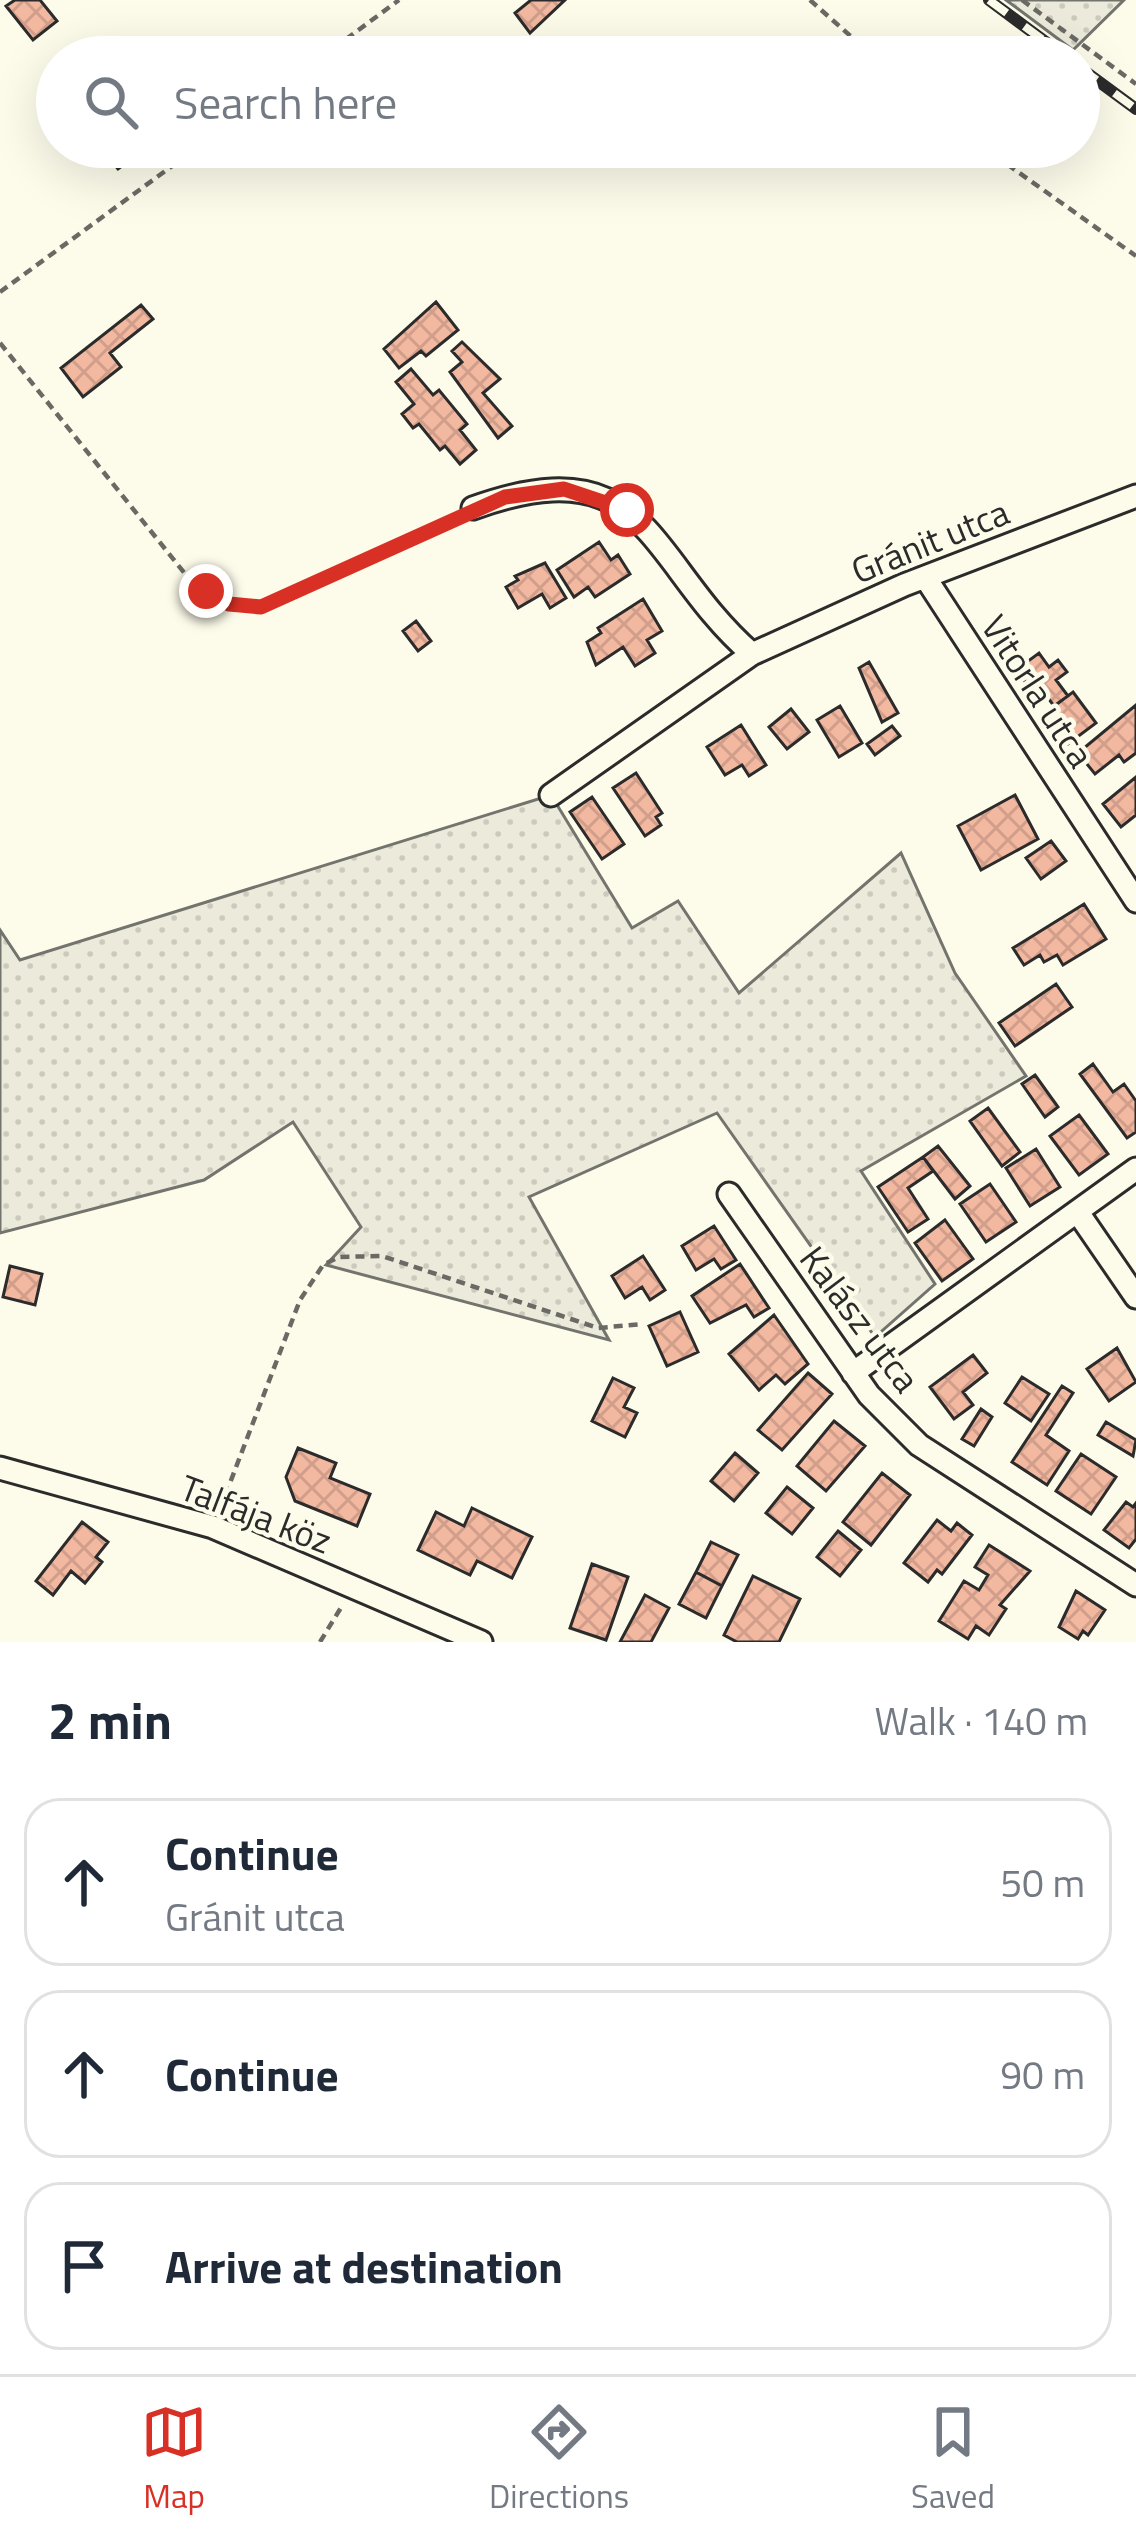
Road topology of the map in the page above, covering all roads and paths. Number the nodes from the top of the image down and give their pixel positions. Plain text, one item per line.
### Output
1 (399, 0) edge
2 (810, 0) edge
3 (1022, 0) edge
4 (350, 36) edge
5 (850, 36) edge
6 (1071, 36) edge
7 (1100, 57) edge
8 (1136, 84) edge
9 (169, 168) edge
10 (1012, 168) edge
11 (1136, 256) edge
12 (0, 292) edge
13 (0, 344) edge
14 (1136, 496) edge
15 (473, 508) joint
16 (925, 577) junction
17 (752, 654) junction
18 (551, 795) dead end
19 (1136, 901) edge
20 (1136, 1169) edge
21 (729, 1194) dead end
22 (1079, 1214) junction
23 (1136, 1298) edge
24 (643, 1324) dead end
25 (853, 1373) junction
26 (0, 1468) edge
27 (213, 1527) junction
28 (1136, 1585) edge
29 (353, 1587) junction
30 (320, 1642) edge
31 (481, 1642) edge

1 - 4 path
2 - 5 path
3 - 6 path
7 - 8 path
9 - 12 path
10 - 11 path
13 - 15 path
14 - 16 street, Gránit utca
15 - 17 street
16 - 17 street, Gránit utca
16 - 19 street, Vitorla utca
17 - 18 street, Gránit utca
20 - 22 street
21 - 25 street, Kalász utca
22 - 23 street
22 - 25 street
24 - 27 path
25 - 28 street, Kalász utca
26 - 27 street, Talfája köz
27 - 29 street, Talfája köz
29 - 30 path
29 - 31 street, Talfája köz

